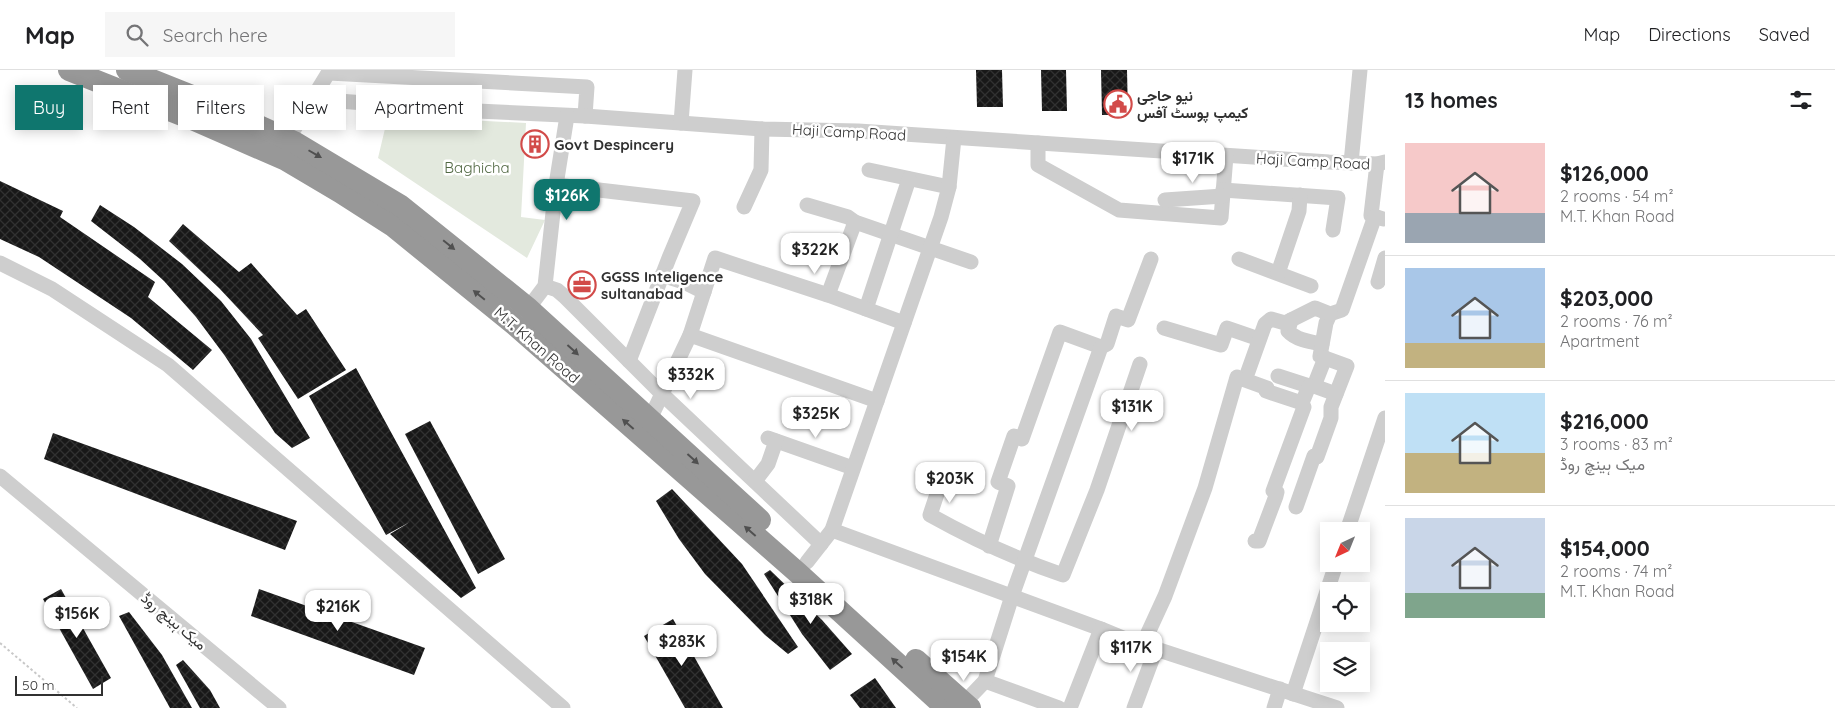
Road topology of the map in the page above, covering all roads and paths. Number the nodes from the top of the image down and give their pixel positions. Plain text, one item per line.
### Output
1 (70, 70) edge
2 (127, 70) edge
3 (685, 70) edge
4 (1360, 70) edge
5 (330, 71) edge
6 (427, 74) edge
7 (470, 75) edge
8 (322, 85) edge
9 (346, 101) edge
10 (567, 116) junction
11 (585, 116) junction
12 (681, 123) junction
13 (762, 129) junction
14 (294, 130) edge
15 (954, 138) junction
16 (288, 139) junction
17 (1038, 143) junction
18 (1226, 156) junction
19 (1351, 163) junction
20 (1381, 163) edge
21 (869, 170) dead end
22 (909, 178) junction
23 (556, 185) junction
24 (948, 187) junction
25 (1223, 193) junction
26 (1300, 195) junction
27 (1164, 200) dead end
28 (807, 205) dead end
29 (744, 207) dead end
30 (1380, 218) edge
31 (854, 222) junction
32 (1333, 230) dead end
33 (890, 235) junction
34 (930, 249) junction
35 (1385, 258) edge
36 (1151, 259) dead end
37 (1239, 259) dead end
38 (971, 262) dead end
39 (0, 263) edge
40 (1278, 273) junction
41 (662, 275) junction
42 (1378, 282) dead end
43 (545, 286) junction
44 (1311, 286) dead end
45 (704, 292) junction
46 (828, 295) junction
47 (866, 309) junction
48 (1330, 314) junction
49 (522, 317) junction
50 (1290, 320) junction
51 (904, 323) junction
52 (1164, 328) dead end
53 (690, 335) junction
54 (1259, 339) junction
55 (1101, 347) junction
56 (1324, 351) junction
57 (629, 361) junction
58 (1140, 364) dead end
59 (1278, 376) dead end
60 (1238, 377) dead end
61 (1312, 386) junction
62 (662, 394) junction
63 (1336, 394) junction
64 (877, 401) junction
65 (1302, 403) junction
66 (1385, 418) edge
67 (650, 419) junction
68 (853, 468) junction
69 (0, 476) edge
70 (755, 481) junction
71 (941, 482) dead end
72 (1276, 496) junction
73 (1350, 522) edge
74 (832, 530) junction
75 (1255, 541) dead end
76 (821, 544) junction
77 (989, 546) junction
78 (807, 562) junction
79 (1024, 562) junction
80 (1333, 572) edge
81 (1012, 596) junction
82 (1101, 629) junction
83 (0, 643) edge
84 (1149, 647) junction
85 (985, 681) junction
86 (1287, 691) junction
87 (960, 706) edge
88 (77, 708) edge
89 (279, 708) edge
90 (563, 708) edge
91 (1058, 708) edge
92 (1070, 708) edge
93 (1134, 708) edge
94 (1274, 708) edge
95 (1337, 708) edge

49 -> 1 highway, M.T. Khan Road
2 - 16 highway, M.T. Khan Road
3 - 12 street
4 - 19 street
5 - 6 street
5 - 8 street
6 - 7 street
7 - 11 street
9 - 10 street, Haji Camp Road
10 - 11 street, Haji Camp Road
10 - 23 street
11 - 12 street, Haji Camp Road
12 - 13 street, Haji Camp Road
13 - 15 street, Haji Camp Road
13 - 29 street
14 - 16 street
15 - 17 street, Haji Camp Road
15 - 24 street
16 -> 49 highway, M.T. Khan Road
17 - 18 street, Haji Camp Road
17 - 25 street
18 - 19 street, Haji Camp Road
18 - 25 street
19 - 20 street, Haji Camp Road
20 - 30 street
21 - 22 street
22 - 24 street
22 - 33 street
23 - 41 street
23 - 43 street
24 - 34 street
25 - 26 street
25 - 27 street
26 - 32 street
26 - 40 street
28 - 31 street
30 - 48 street
31 - 33 street
31 - 46 street
33 - 34 street
33 - 47 street
34 - 38 street
34 - 51 street
35 - 42 street
36 - 55 street
37 - 40 street
39 - 90 street
40 - 44 street
41 - 45 street
41 - 57 street
43 - 49 street
43 - 57 street
45 - 46 street
45 - 53 street
46 - 47 street
47 - 51 street
48 - 50 street
48 - 56 street
49 -> 67 highway, M.T. Khan Road
87 -> 49 highway, M.T. Khan Road
50 - 54 street
50 - 56 street
51 - 64 street
52 - 54 street
53 - 62 street
53 - 64 street
54 - 65 street
55 - 77 street
55 - 79 street
56 - 61 street
56 - 63 street
57 - 62 street
58 - 79 street
59 - 61 street
60 - 84 street
61 - 63 street
61 - 65 street
62 - 67 street
62 - 70 street
63 - 72 street
64 - 68 street
65 - 72 street
66 - 73 street
67 -> 78 highway, M.T. Khan Road
68 - 70 street
68 - 74 street
69 - 89 street, میک ہینچ روڈ
70 - 76 street
71 - 77 street
72 - 75 street
74 - 76 street
74 - 81 street
76 - 78 street
77 - 79 street
78 - 87 highway, M.T. Khan Road
79 - 81 street
80 - 86 street
81 - 82 street
81 - 85 street
82 - 84 street
82 - 92 street
83 - 88 path
84 - 86 street
84 - 93 street
85 - 87 street
85 - 91 street
86 - 94 street
86 - 95 street

